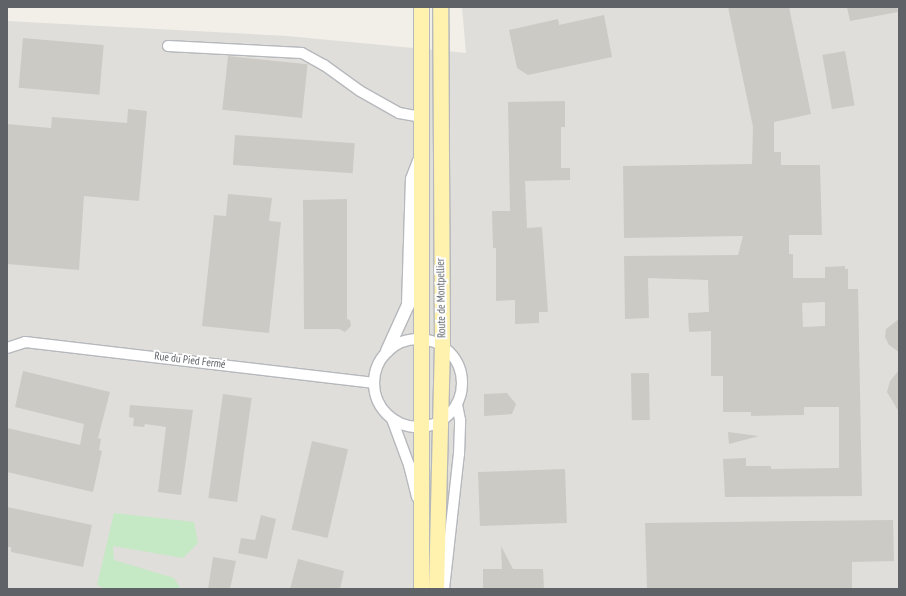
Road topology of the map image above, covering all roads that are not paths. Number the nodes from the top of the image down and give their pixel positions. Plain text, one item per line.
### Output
1 (421, 7) edge
2 (440, 7) edge
3 (168, 46) dead end
4 (421, 117) junction
5 (420, 158) junction
6 (421, 339) junction
7 (442, 346) junction
8 (7, 348) edge
9 (387, 351) junction
10 (373, 383) junction
11 (457, 404) junction
12 (392, 419) junction
13 (440, 421) junction
14 (420, 428) junction
15 (420, 512) junction
16 (421, 589) edge
17 (436, 589) edge
18 (444, 589) edge

1 - 4 main road, Route de Montpellier
2 - 7 main road, Route de Montpellier
3 - 4 street
4 - 5 main road, Route de Montpellier
5 - 6 main road, Route de Montpellier
5 - 9 street
6 - 7 street
6 - 9 street
6 - 14 main road, Route de Montpellier
7 - 11 street
7 - 13 main road, Route de Montpellier
8 - 10 street, Rue du Pied Fermé
9 - 10 street
10 - 12 street
11 - 13 street
11 - 18 street
12 - 14 street
12 - 15 street
13 - 14 street
13 - 17 main road, Route de Montpellier
14 - 15 main road, Route de Montpellier
15 - 16 main road, Route de Montpellier

